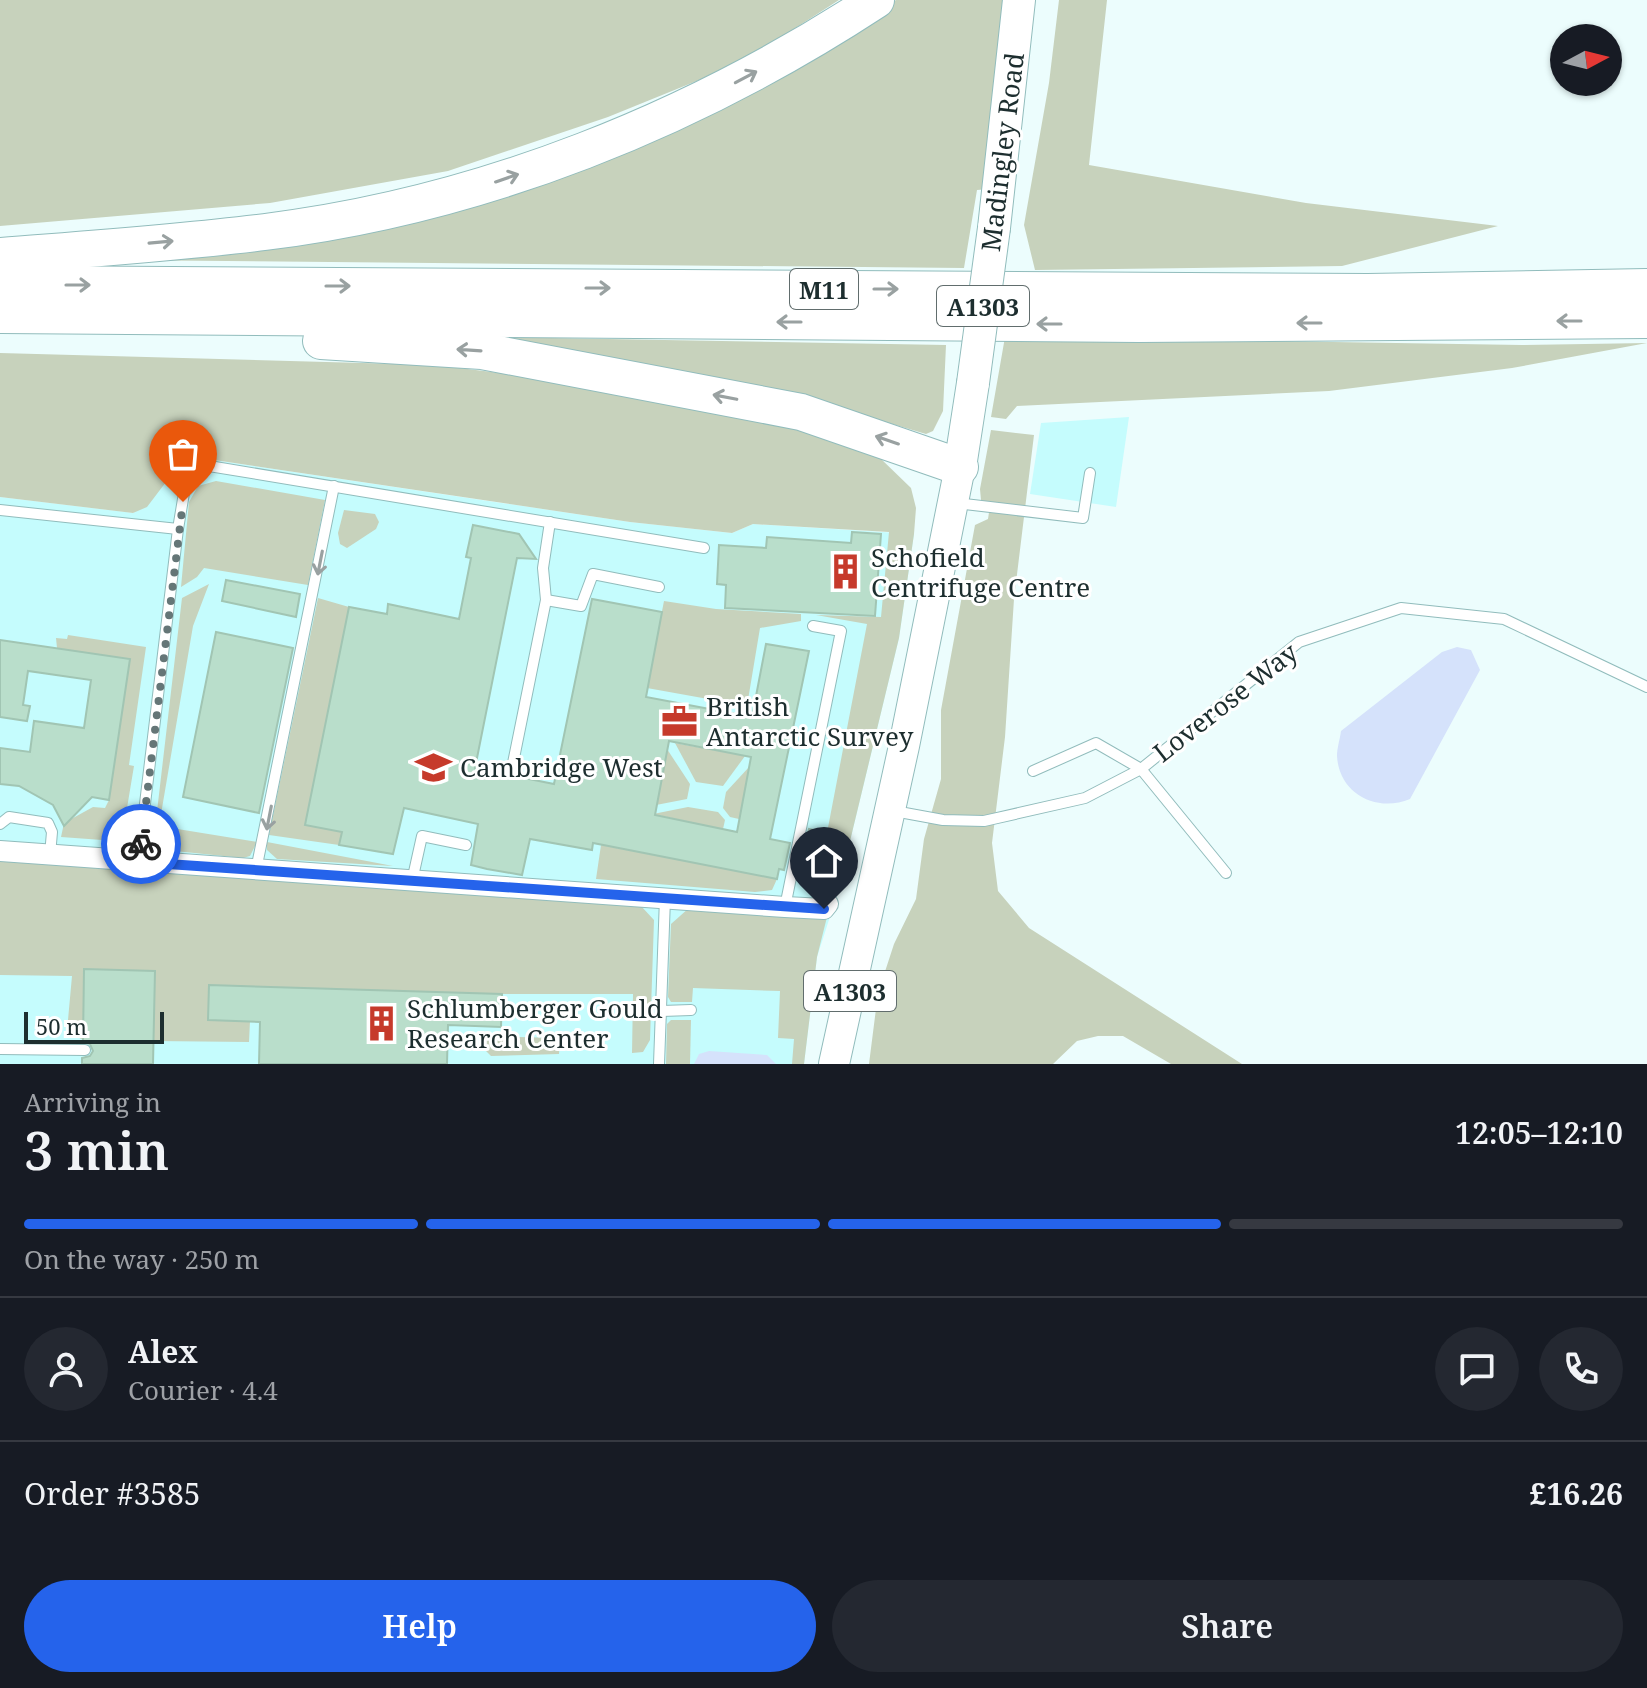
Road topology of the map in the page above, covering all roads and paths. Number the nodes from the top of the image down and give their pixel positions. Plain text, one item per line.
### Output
1 (876, 0) edge
2 (1019, 0) edge
3 (0, 256) edge
4 (0, 284) edge
5 (1647, 287) edge
6 (0, 318) edge
7 (1647, 320) edge
8 (960, 467) junction
9 (1090, 473) dead end
10 (334, 486) junction
11 (953, 503) junction
12 (0, 510) edge
13 (550, 522) junction
14 (178, 529) junction
15 (704, 548) dead end
16 (659, 587) dead end
17 (546, 600) junction
18 (813, 626) dead end
19 (1647, 687) edge
20 (513, 763) dead end
21 (1141, 769) junction
22 (1033, 771) dead end
23 (890, 810) junction
24 (0, 824) edge
25 (466, 845) dead end
26 (0, 851) edge
27 (50, 855) junction
28 (138, 862) junction
29 (256, 870) junction
30 (1226, 873) dead end
31 (412, 881) junction
32 (665, 898) junction
33 (828, 904) dead end
34 (785, 907) junction
35 (867, 917) junction
36 (691, 1010) dead end
37 (662, 1011) junction
38 (0, 1049) edge
39 (85, 1050) dead end
40 (659, 1064) edge
41 (834, 1064) edge
42 (852, 1064) edge

3 -> 1 highway
2 - 8 highway, Madingley Road / A1303, bridge
4 -> 5 highway, M11
7 -> 6 highway, M11
8 -> 6 highway
8 - 11 main road, Madingley Road / A1303
9 - 11 lane
10 - 13 lane
10 - 14 lane
10 -> 29 lane
11 - 23 main road, Madingley Road / A1303
12 - 14 lane
13 - 15 lane
13 - 17 lane
14 - 28 lane
16 - 17 lane
17 - 20 lane
18 - 34 lane
19 - 21 lane, Loverose Way
21 - 22 lane
21 - 23 lane, Loverose Way
21 - 30 lane
23 - 35 main road, Madingley Road / A1303
24 - 27 lane
25 - 31 lane
26 - 27 street
27 - 28 street
28 - 29 street
29 - 31 street
31 - 32 street
32 - 34 street
32 - 37 lane
33 - 34 street
35 - 41 main road, Madingley Road / A1303
35 - 42 main road, Madingley Road / A1303
36 - 37 lane
37 - 40 lane
38 - 39 lane

